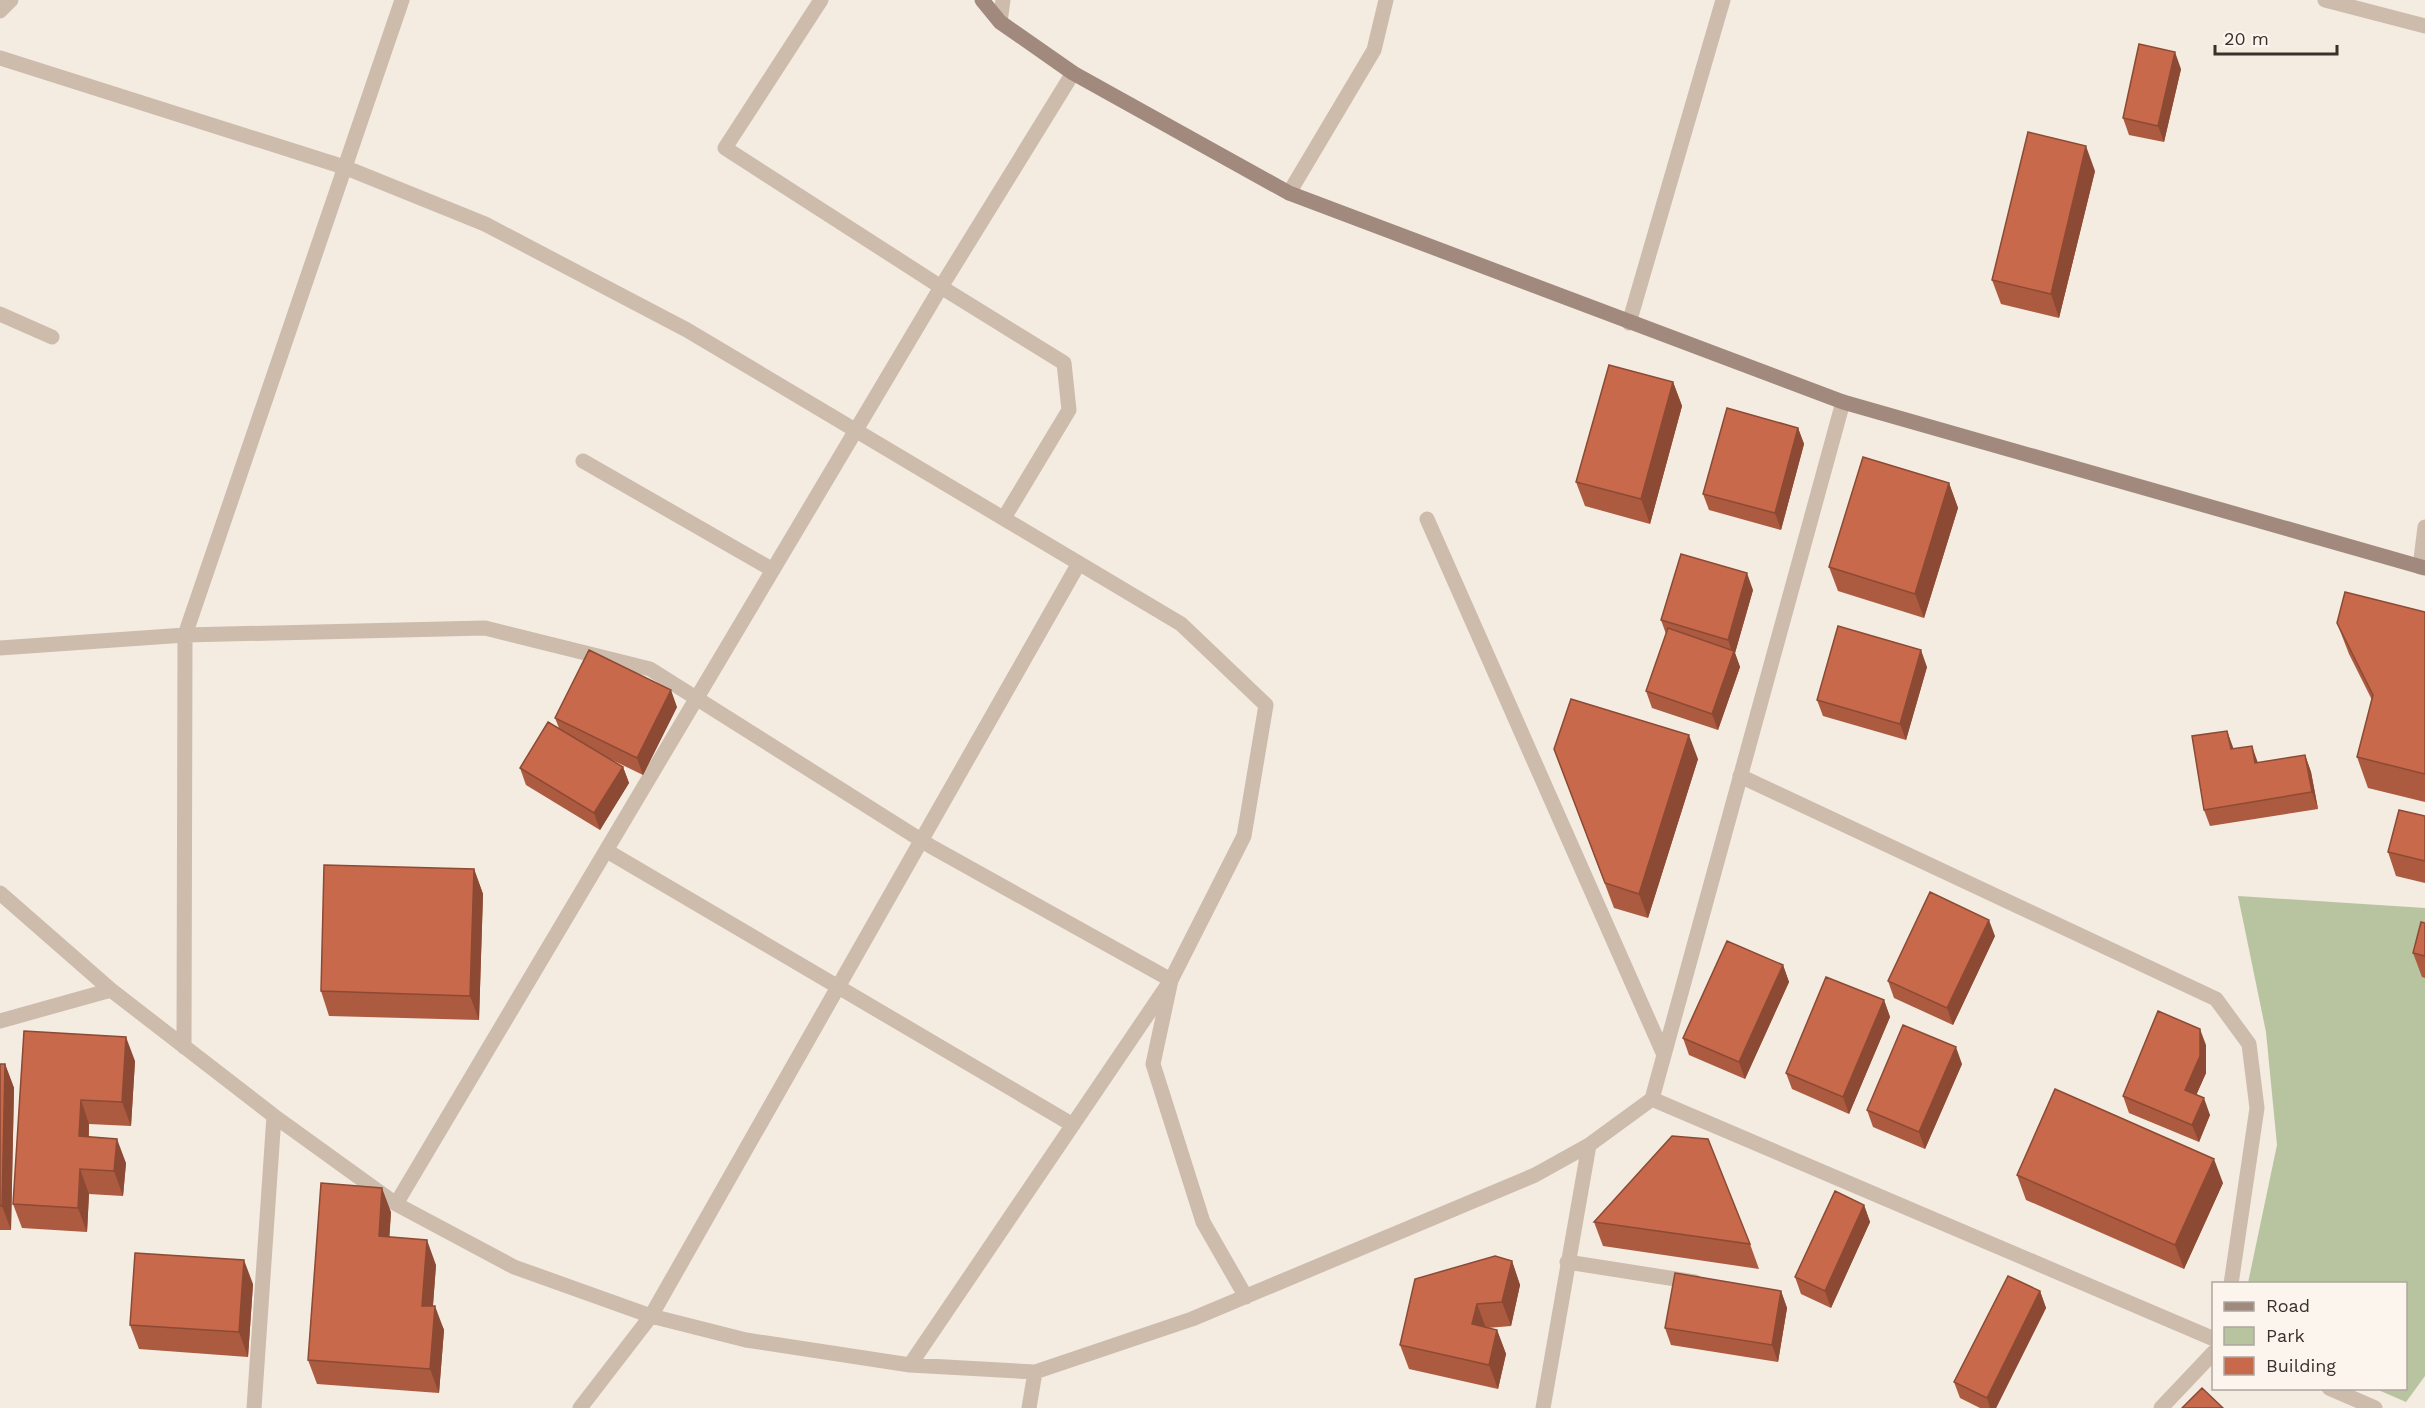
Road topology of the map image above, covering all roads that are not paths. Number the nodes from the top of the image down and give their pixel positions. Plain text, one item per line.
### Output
1 (11, 0) edge
2 (402, 0) edge
3 (821, 0) edge
4 (982, 0) edge
5 (1004, 0) edge
6 (1386, 0) edge
7 (1723, 0) edge
8 (2325, 0) edge
9 (0, 11) edge
10 (1000, 22) junction
11 (2425, 26) edge
12 (0, 58) edge
13 (1073, 73) junction
14 (344, 167) junction
15 (1289, 193) junction
16 (941, 287) junction
17 (0, 314) edge
18 (1629, 323) junction
19 (52, 337) dead end
20 (1843, 402) junction
21 (856, 430) junction
22 (583, 461) dead end
23 (1004, 518) junction
24 (1427, 519) dead end
25 (2425, 527) edge
26 (1079, 563) junction
27 (2422, 567) edge
28 (773, 570) junction
29 (185, 635) junction
30 (0, 648) edge
31 (697, 699) junction
32 (1740, 776) junction
33 (921, 840) junction
34 (607, 851) junction
35 (0, 893) edge
36 (1171, 980) junction
37 (838, 987) junction
38 (111, 990) junction
39 (0, 1021) edge
40 (184, 1047) junction
41 (1664, 1055) junction
42 (1652, 1099) junction
43 (274, 1116) junction
44 (1073, 1125) junction
45 (1589, 1144) junction
46 (396, 1204) junction
47 (1567, 1262) junction
48 (2231, 1282) edge
49 (1708, 1284) edge
50 (1245, 1297) junction
51 (651, 1316) junction
52 (2212, 1338) edge
53 (2212, 1354) edge
54 (910, 1365) junction
55 (1035, 1372) junction
56 (2331, 1390) edge
57 (254, 1408) edge
58 (580, 1408) edge
59 (1029, 1408) edge
60 (1543, 1408) edge
61 (2161, 1408) edge
62 (2375, 1408) edge

1 - 9 street
2 - 14 street
3 - 16 street
4 - 10 main road
5 - 10 street
6 - 15 street
7 - 18 street
8 - 11 street
10 - 13 main road
12 - 14 street
13 - 15 main road
13 - 16 street
14 - 21 street
14 - 29 street
15 - 18 main road
16 - 21 street
16 - 23 street
17 - 19 street
18 - 20 main road
20 - 27 main road
20 - 32 street
21 - 23 street
21 - 28 street
22 - 28 street
23 - 26 street
24 - 41 street
25 - 27 street
26 - 33 street
26 - 36 street
28 - 31 street
29 - 30 street
29 - 31 street
29 - 40 street
31 - 33 street
31 - 34 street
32 - 41 street
32 - 48 street
33 - 36 street
33 - 37 street
34 - 37 street
34 - 46 street
35 - 38 street
36 - 44 street
36 - 50 street
37 - 44 street
37 - 51 street
38 - 39 street
38 - 40 street
40 - 43 street
41 - 42 street
42 - 45 street
42 - 52 street
43 - 46 street
43 - 57 street
44 - 54 street
45 - 47 street
45 - 50 street
46 - 51 street
47 - 49 street
47 - 60 street
50 - 55 street
51 - 54 street
51 - 58 street
53 - 61 street
54 - 55 street
55 - 59 street
56 - 62 street

